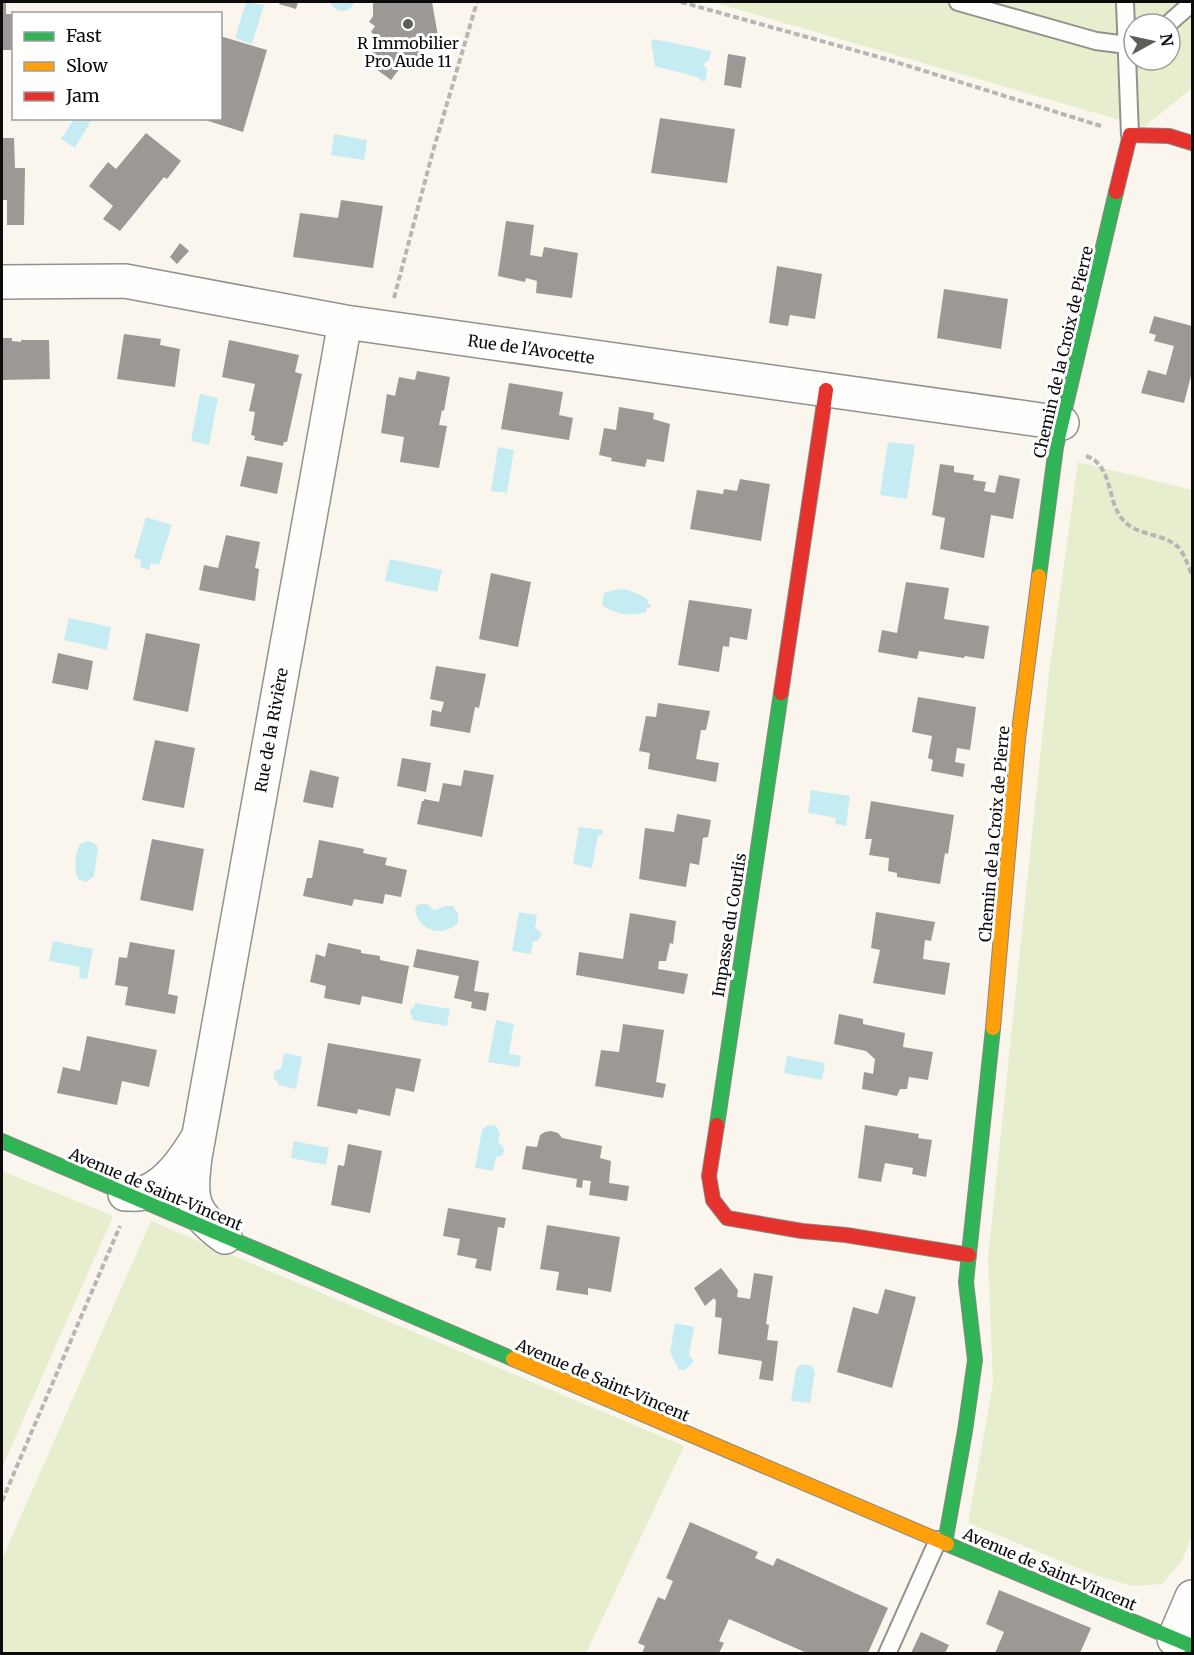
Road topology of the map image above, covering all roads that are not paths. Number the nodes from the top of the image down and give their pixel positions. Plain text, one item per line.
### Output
1 (958, 2) edge
2 (1122, 43) edge
3 (1130, 72) edge
4 (1130, 135) junction
5 (1192, 143) edge
6 (2, 282) edge
7 (345, 322) junction
8 (826, 390) junction
9 (1059, 435) junction
10 (198, 1138) junction
11 (2, 1141) edge
12 (129, 1195) junction
13 (225, 1237) junction
14 (969, 1255) junction
15 (941, 1541) junction
16 (1192, 1597) edge
17 (1183, 1642) edge
18 (887, 1653) edge

1 - 2 lane
3 - 4 lane
4 - 5 street
4 - 9 street, Chemin de la Croix de Pierre
6 - 7 street, Rue de l'Avocette
7 - 8 street, Rue de l'Avocette
7 - 10 street, Rue de la Rivière
8 - 9 street, Rue de l'Avocette
8 - 14 street, Impasse du Courlis
9 - 14 street, Chemin de la Croix de Pierre
10 - 12 street, Rue de la Rivière
10 - 13 street, Rue de la Rivière
11 - 12 street, Avenue de Saint-Vincent
12 - 13 street, Avenue de Saint-Vincent
13 - 15 street, Avenue de Saint-Vincent
14 - 15 street, Chemin de la Croix de Pierre
15 - 17 street, Avenue de Saint-Vincent
15 - 18 lane
16 - 17 street

